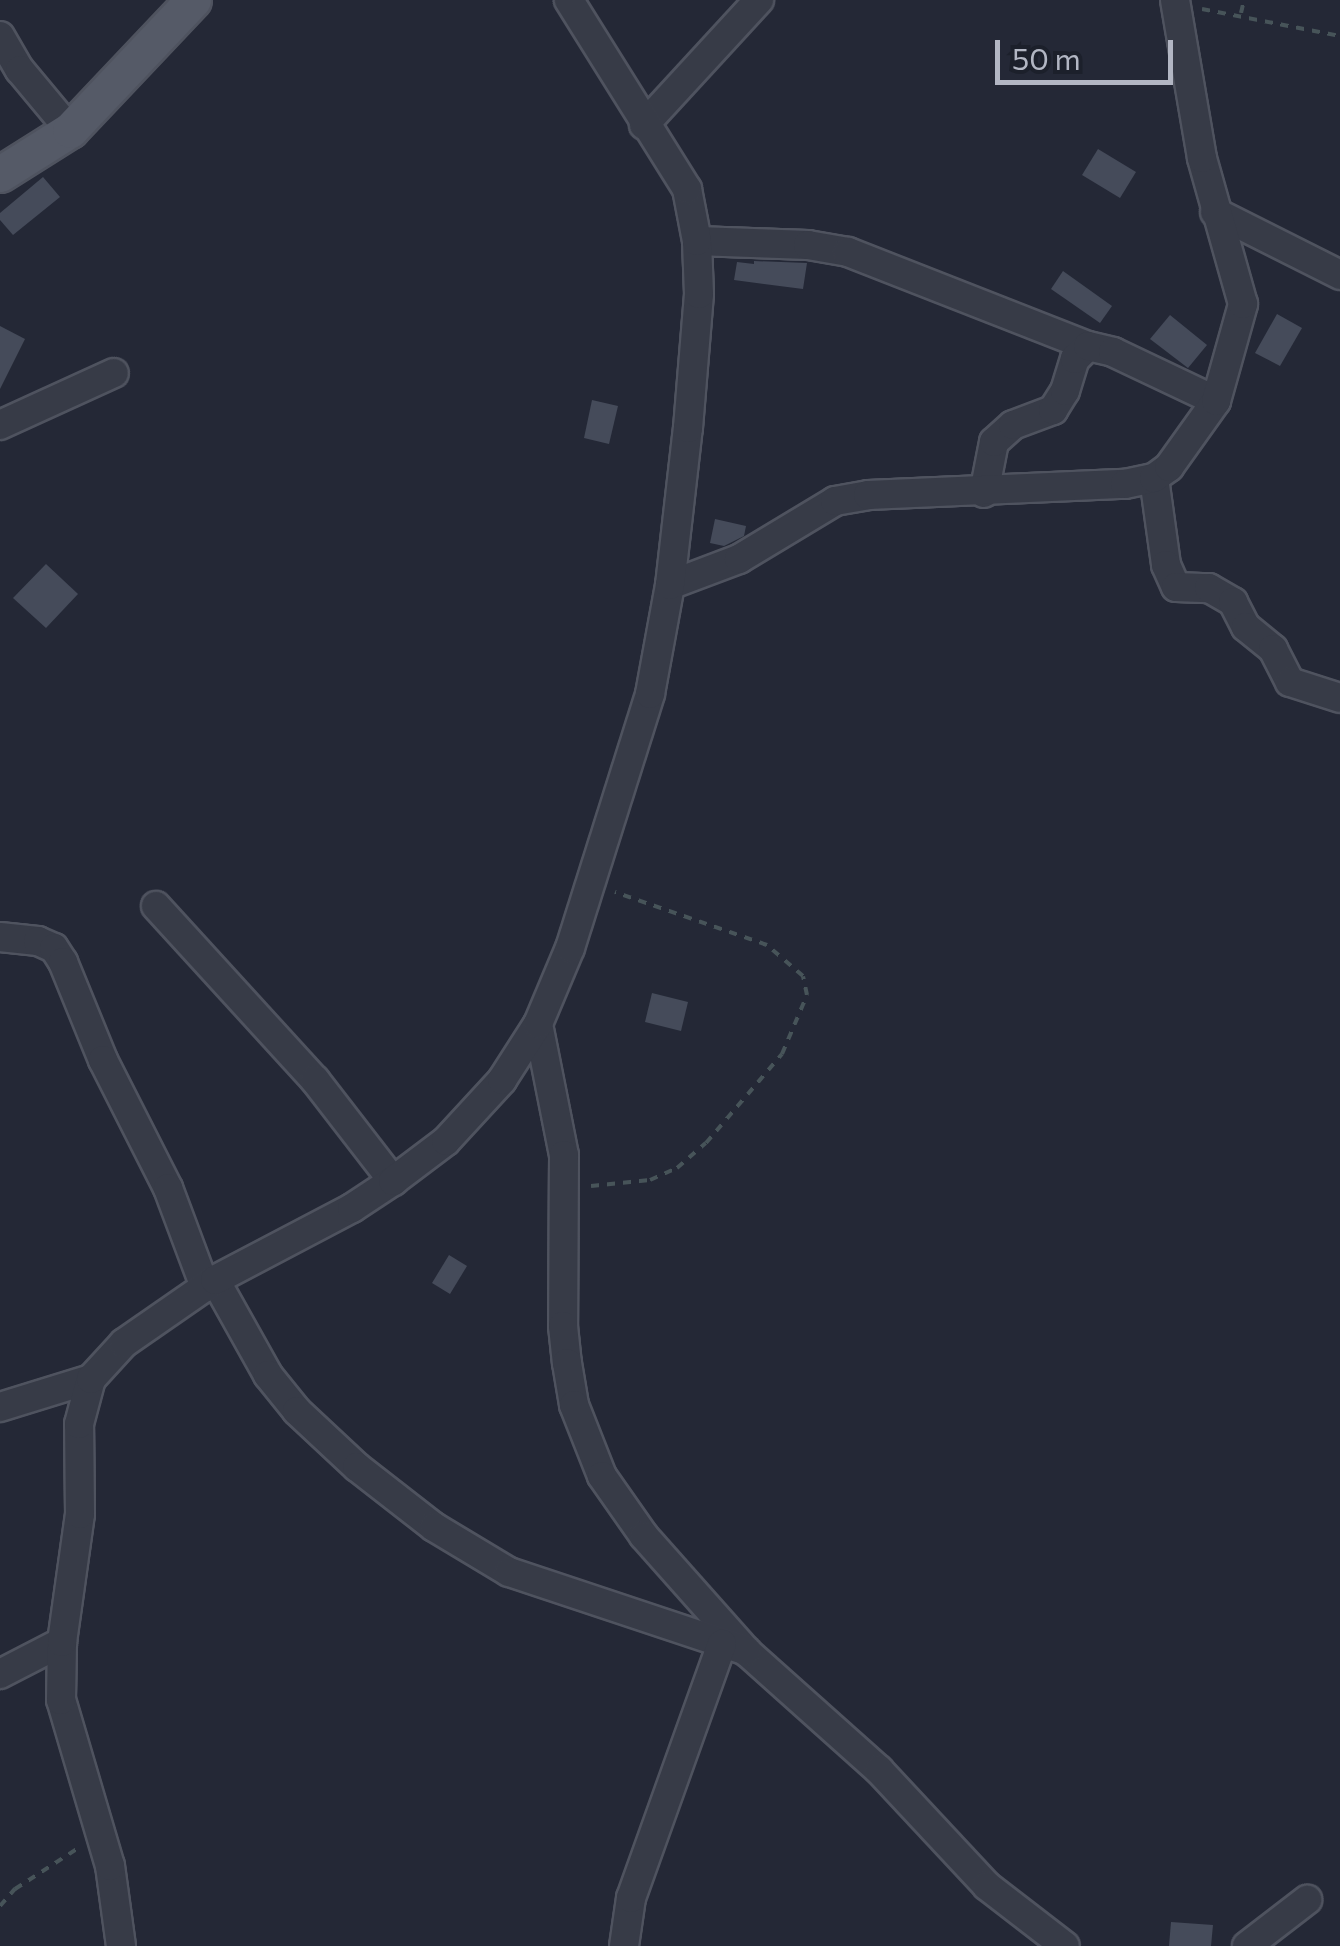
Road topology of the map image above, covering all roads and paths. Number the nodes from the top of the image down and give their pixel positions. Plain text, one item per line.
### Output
1 (193, 0) edge
2 (569, 0) edge
3 (759, 0) edge
4 (1244, 0) edge
5 (1176, 3) edge
6 (1241, 14) junction
7 (0, 36) edge
8 (1340, 36) edge
9 (644, 125) junction
10 (70, 130) junction
11 (0, 174) edge
12 (1215, 212) junction
13 (697, 241) junction
14 (1340, 275) edge
15 (1088, 346) junction
16 (114, 373) dead end
17 (1216, 401) junction
18 (0, 425) edge
19 (1154, 478) junction
20 (984, 494) junction
21 (670, 584) junction
22 (1340, 698) edge
23 (589, 882) junction
24 (156, 906) dead end
25 (0, 937) edge
26 (538, 1024) junction
27 (394, 1181) junction
28 (567, 1188) junction
29 (210, 1284) junction
30 (91, 1379) junction
31 (0, 1407) edge
32 (62, 1642) junction
33 (735, 1648) junction
34 (0, 1674) edge
35 (101, 1834) junction
36 (1307, 1900) dead end
37 (0, 1906) edge
38 (122, 1945) edge
39 (624, 1946) edge
40 (1065, 1946) edge
41 (1247, 1946) edge

1 - 10 main road
2 - 9 street
3 - 9 street
4 - 6 path
5 - 6 path
5 - 12 street
6 - 8 path
7 - 10 street
9 - 13 street
10 - 11 main road
12 - 14 street
12 - 17 street
13 - 15 street
13 - 21 street
15 - 17 street
15 - 20 street
16 - 18 street
17 - 19 street
19 - 20 street
19 - 22 street
20 - 21 street
21 - 23 street
23 - 26 street
23 - 28 path
24 - 27 street
25 - 29 street
26 - 27 street
26 - 28 street
27 - 29 street
28 - 33 street
29 - 30 street
29 - 33 street
30 - 31 street
30 - 32 street
32 - 34 street
32 - 35 street
33 - 39 street
33 - 40 street
35 - 37 path
35 - 38 street
36 - 41 street

